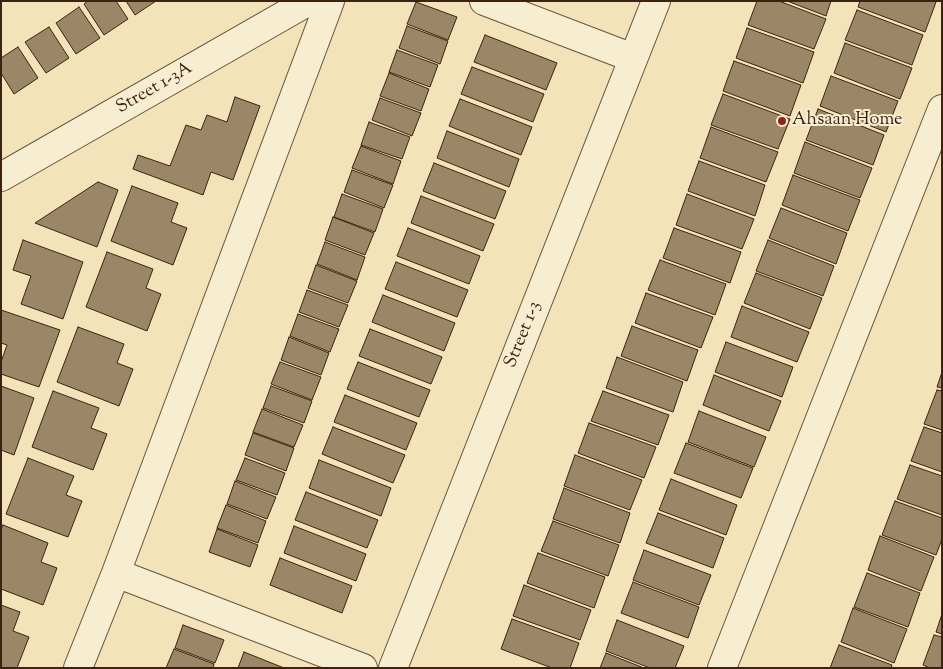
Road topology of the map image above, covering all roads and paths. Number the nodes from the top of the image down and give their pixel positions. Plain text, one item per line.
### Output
1 (310, 1) edge
2 (330, 1) edge
3 (484, 1) edge
4 (656, 1) edge
5 (633, 58) junction
6 (942, 109) edge
7 (1, 177) edge
8 (116, 574) junction
9 (78, 668) edge
10 (363, 668) edge
11 (393, 668) edge
12 (722, 668) edge

1 - 7 street, Street 1-3A
2 - 8 street
3 - 5 street
4 - 5 street, Street 1-3
5 - 11 street, Street 1-3
6 - 12 street
8 - 9 street
8 - 10 street

